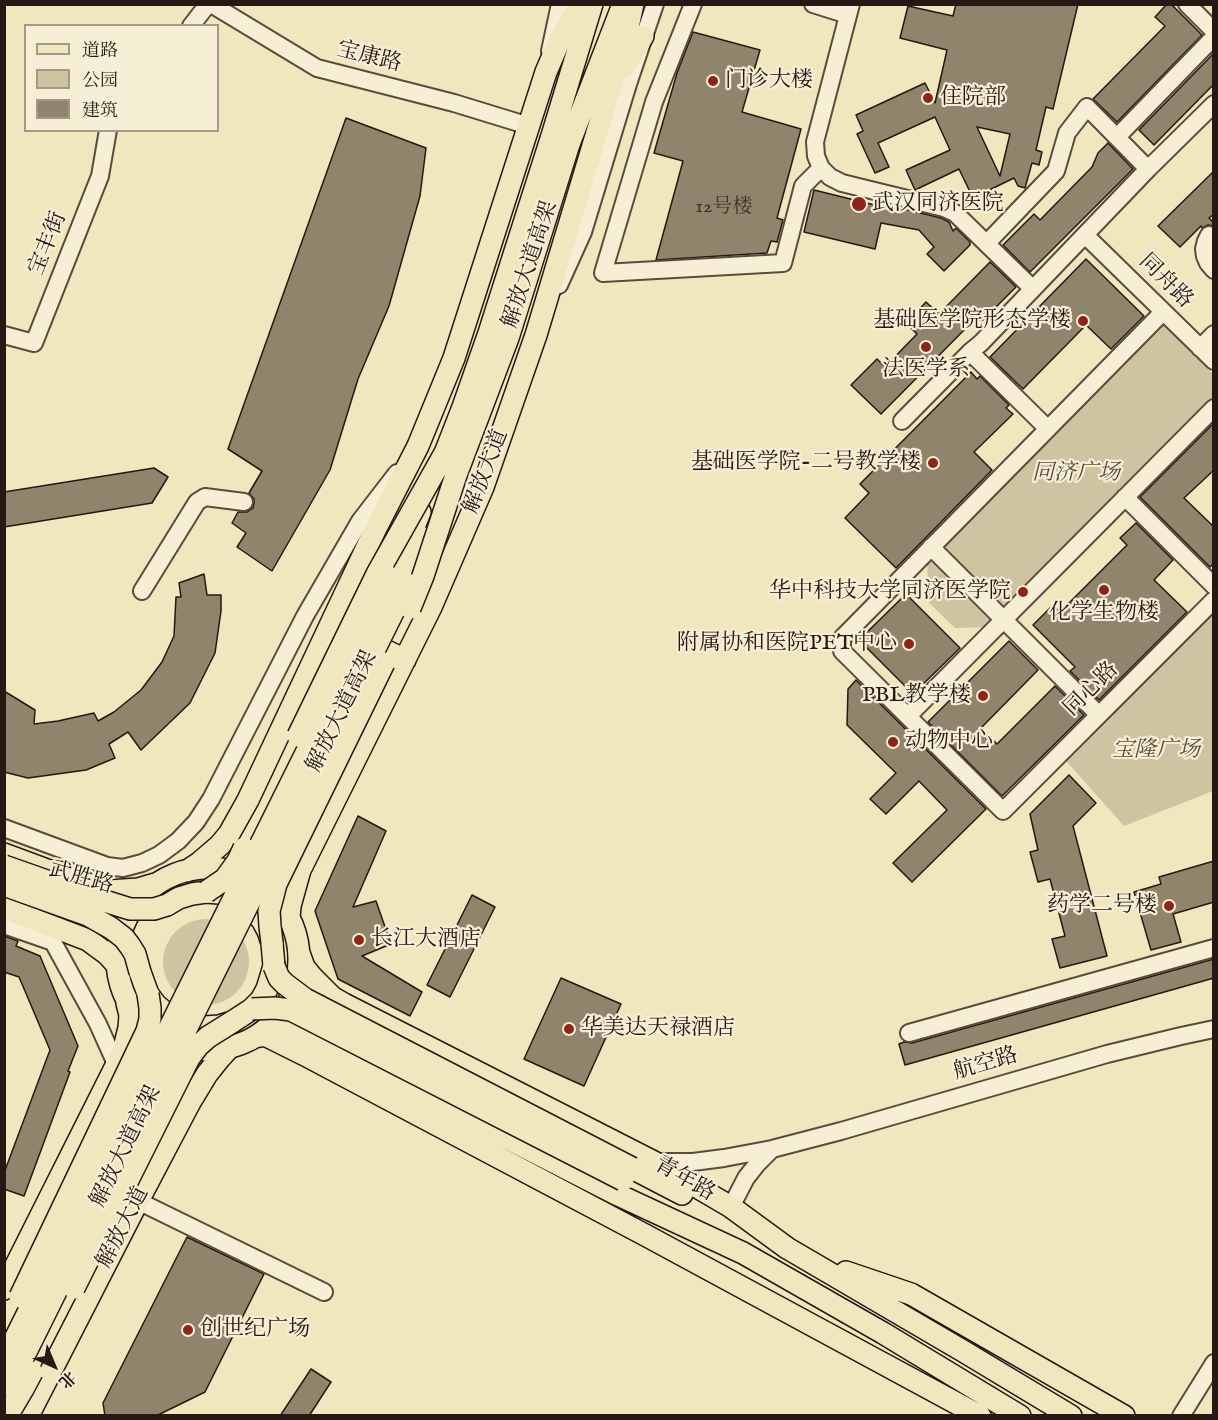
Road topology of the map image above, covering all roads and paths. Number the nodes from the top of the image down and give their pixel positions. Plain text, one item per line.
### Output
1 (210, 4) edge
2 (560, 4) edge
3 (580, 4) edge
4 (592, 4) edge
5 (622, 4) edge
6 (633, 4) edge
7 (655, 4) edge
8 (693, 4) edge
9 (813, 4) edge
10 (1187, 4) edge
11 (850, 10) edge
12 (193, 24) edge
13 (1214, 31) edge
14 (643, 36) junction
15 (1214, 37) edge
16 (546, 72) junction
17 (610, 90) junction
18 (1214, 104) edge
19 (529, 126) junction
20 (108, 132) edge
21 (1117, 137) junction
22 (560, 142) junction
23 (821, 168) junction
24 (1148, 169) junction
25 (1085, 235) junction
26 (1209, 235) dead end
27 (987, 243) junction
28 (1214, 270) edge
29 (1032, 288) junction
30 (1163, 312) junction
31 (1214, 334) edge
32 (4, 335) edge
33 (536, 335) junction
34 (1200, 348) junction
35 (970, 352) junction
36 (454, 358) junction
37 (1214, 361) edge
38 (520, 381) junction
39 (1214, 408) edge
40 (903, 421) dead end
41 (1048, 429) junction
42 (418, 446) junction
43 (445, 453) junction
44 (456, 475) junction
45 (1125, 497) junction
46 (244, 502) dead end
47 (931, 547) junction
48 (1214, 586) edge
49 (142, 591) dead end
50 (1214, 600) edge
51 (1004, 620) junction
52 (331, 624) junction
53 (405, 660) junction
54 (1099, 715) junction
55 (908, 716) junction
56 (4, 828) edge
57 (4, 854) edge
58 (4, 866) edge
59 (187, 871) junction
60 (158, 883) junction
61 (4, 885) edge
62 (206, 892) junction
63 (4, 908) edge
64 (289, 918) junction
65 (4, 925) edge
66 (272, 943) junction
67 (1214, 948) edge
68 (298, 952) junction
69 (117, 965) junction
70 (274, 966) junction
71 (148, 993) junction
72 (126, 1000) junction
73 (252, 1010) junction
74 (232, 1022) junction
75 (1214, 1029) edge
76 (909, 1033) dead end
77 (260, 1036) junction
78 (231, 1047) junction
79 (116, 1064) junction
80 (772, 1149) junction
81 (654, 1162) junction
82 (628, 1174) junction
83 (138, 1201) junction
84 (731, 1207) junction
85 (786, 1248) junction
86 (743, 1253) junction
87 (806, 1260) junction
88 (4, 1289) edge
89 (324, 1292) dead end
90 (4, 1329) edge
91 (900, 1344) junction
92 (4, 1360) edge
93 (1214, 1363) edge
94 (4, 1394) edge
95 (1049, 1402) junction
96 (6, 1416) edge
97 (28, 1416) edge
98 (981, 1416) edge
99 (1020, 1416) edge
100 (1071, 1416) edge
101 (1102, 1416) edge
102 (1124, 1416) edge
103 (1181, 1416) edge

1 - 12 street
1 - 19 street, 宝康路
2 - 16 street
3 - 16 main road
4 - 22 main road, 解放大道高架
5 - 22 main road, 解放大道高架
6 - 17 main road, 解放大道
7 - 14 street
8 - 23 street
9 - 11 street
10 - 13 street
11 - 23 street
14 - 17 main road
14 - 33 street
15 - 21 street
16 - 19 main road
17 - 33 main road, 解放大道
18 - 24 street
19 - 36 main road
20 - 32 street, 宝丰街
21 - 24 street
21 - 27 street
22 - 43 main road, 解放大道高架, bridge
22 - 44 main road, 解放大道高架, bridge
23 - 27 street
24 - 25 street
25 - 29 street
25 - 30 street, 同舟路
26 - 28 street
27 - 29 street
29 - 35 street
30 - 34 street, 同舟路
30 - 41 street
31 - 34 street
33 - 38 main road, 解放大道
34 - 37 street, 同舟路
35 - 40 street
35 - 41 street
36 - 38 main road
36 - 42 main road
38 - 53 main road, 解放大道
39 - 45 street
41 - 47 street
42 - 52 main road
42 - 56 street
43 - 62 main road, bridge
43 - 92 main road, 解放大道高架, bridge
44 - 66 main road, bridge
44 - 94 main road, 解放大道高架, bridge
45 - 48 street
45 - 51 street
46 - 49 street
47 - 51 street
47 - 55 street
50 - 54 street, 同心路
51 - 54 street
51 - 55 street
52 - 53 main road
52 - 59 main road
53 - 64 main road, 解放大道
54 - 55 street, 同心路
57 - 60 main road, 武胜路
58 - 62 main road, bridge
59 - 60 main road
59 - 64 main road
60 - 69 main road
61 - 71 main road, bridge
62 - 66 main road, bridge
63 - 69 main road
64 - 68 main road
65 - 79 street
66 - 70 main road
67 - 76 street
68 - 77 main road
68 - 81 main road, 青年路
69 - 72 main road
70 - 73 main road
70 - 82 main road, bridge
71 - 74 main road, bridge
71 - 90 main road, bridge
72 - 78 main road
72 - 79 main road
73 - 74 main road
73 - 82 main road, bridge
74 - 96 main road, bridge
75 - 80 street, 航空路
77 - 78 main road
77 - 86 main road, 青年路
77 - 98 main road
78 - 83 main road, 解放大道
79 - 88 main road
80 - 81 street, 航空路
80 - 84 street
81 - 84 main road, 青年路
82 - 85 main road
82 - 86 main road
83 - 89 street
83 - 97 main road, 解放大道
84 - 85 main road, 青年路
85 - 87 main road, 青年路
86 - 91 main road, 青年路
87 - 95 main road, 青年路
87 - 102 main road
91 - 98 main road
91 - 99 main road, 青年路
93 - 103 street
95 - 100 main road, 青年路
95 - 101 main road

